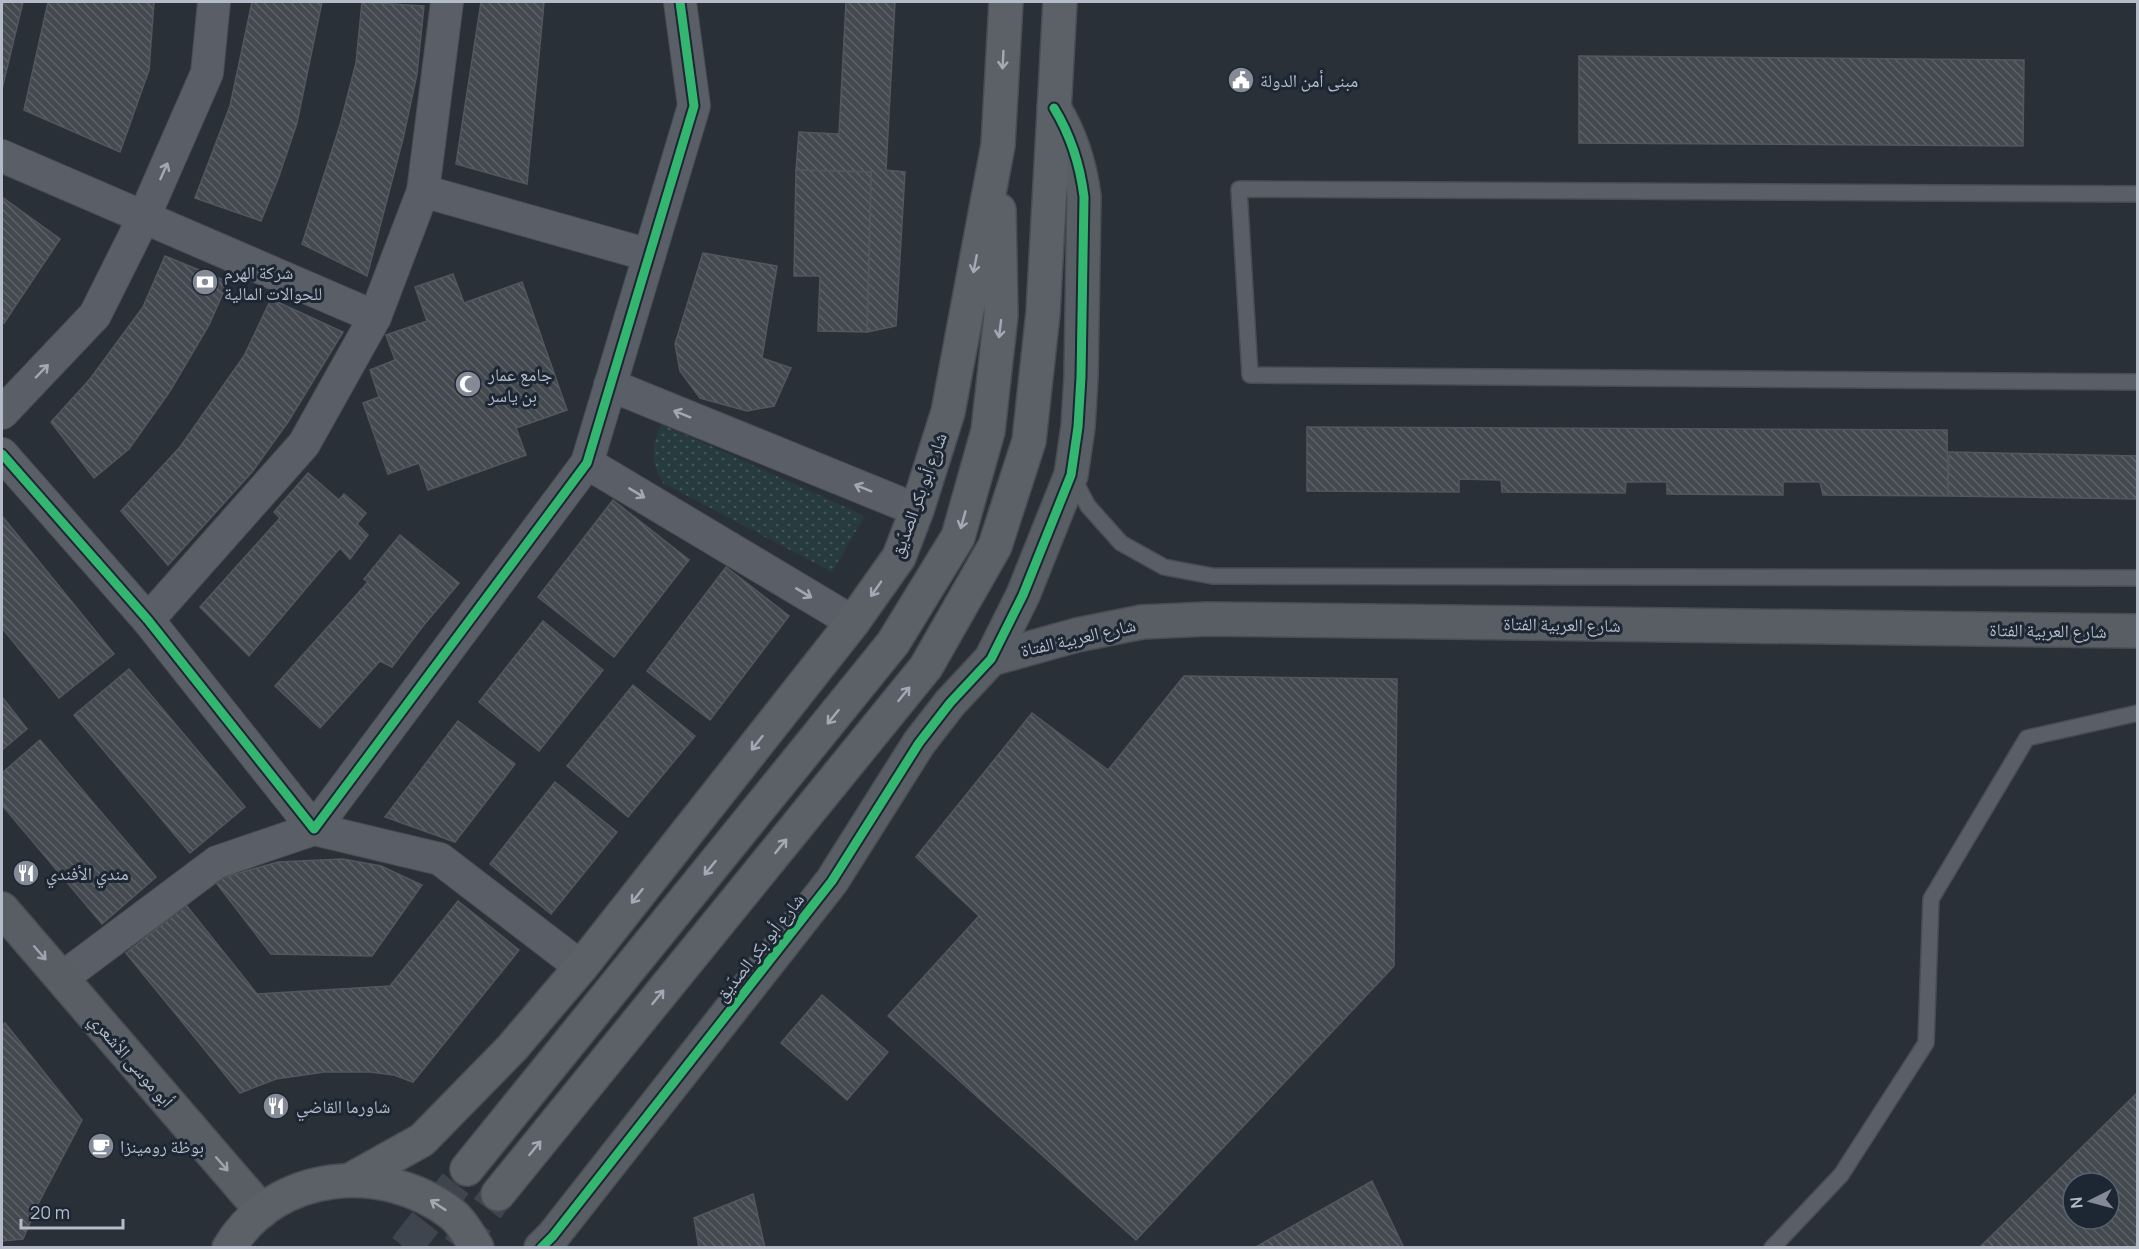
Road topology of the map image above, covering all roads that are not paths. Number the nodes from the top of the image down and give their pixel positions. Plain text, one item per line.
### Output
1 (214, 2) edge
2 (447, 2) edge
3 (680, 2) edge
4 (1006, 2) edge
5 (1060, 2) edge
6 (1054, 108) junction
7 (998, 145) junction
8 (2, 156) edge
9 (423, 191) junction
10 (2138, 194) edge
11 (144, 217) junction
12 (649, 255) junction
13 (375, 317) junction
14 (2138, 382) edge
15 (610, 385) junction
16 (2, 413) edge
17 (2, 454) edge
18 (587, 463) junction
19 (1071, 475) junction
20 (917, 510) junction
21 (2138, 578) edge
22 (148, 620) junction
23 (853, 622) junction
24 (2138, 631) edge
25 (991, 659) junction
26 (2138, 713) edge
27 (314, 829) junction
28 (4, 915) edge
29 (581, 966) junction
30 (62, 978) junction
31 (467, 1169) tunnel mouth
32 (352, 1179) junction
33 (498, 1194) tunnel mouth
34 (262, 1211) junction
35 (229, 1248) edge
36 (477, 1248) edge
37 (541, 1248) edge
38 (1772, 1248) edge

11 -> 1 street
2 - 9 street
3 - 12 street
4 -> 7 main road, شارع أبو بكر الصدّيق
5 - 6 main road
6 - 19 street
33 -> 6 main road
7 -> 20 main road, شارع أبو بكر الصدّيق
7 -> 31 main road
8 - 11 street
9 - 12 street
9 - 13 street
10 - 14 lane
11 - 13 street
16 -> 11 street
12 - 15 street
13 - 22 street
15 - 18 street
20 -> 15 street
17 - 22 street
18 -> 23 street
18 - 27 street
19 - 21 lane
19 - 25 street
20 -> 23 main road, شارع أبو بكر الصدّيق
22 - 27 street
23 -> 29 main road, شارع أبو بكر الصدّيق
24 - 25 street, شارع العربية الفتاة
25 - 37 street, شارع أبو بكر الصدّيق
26 - 38 lane
27 - 29 street
27 - 30 street
28 -> 30 street, أبو موسى الأشعري
29 - 32 main road, شارع أبو بكر الصدّيق
30 -> 34 street, أبو موسى الأشعري
32 - 34 main road
36 -> 32 main road
34 - 35 main road

